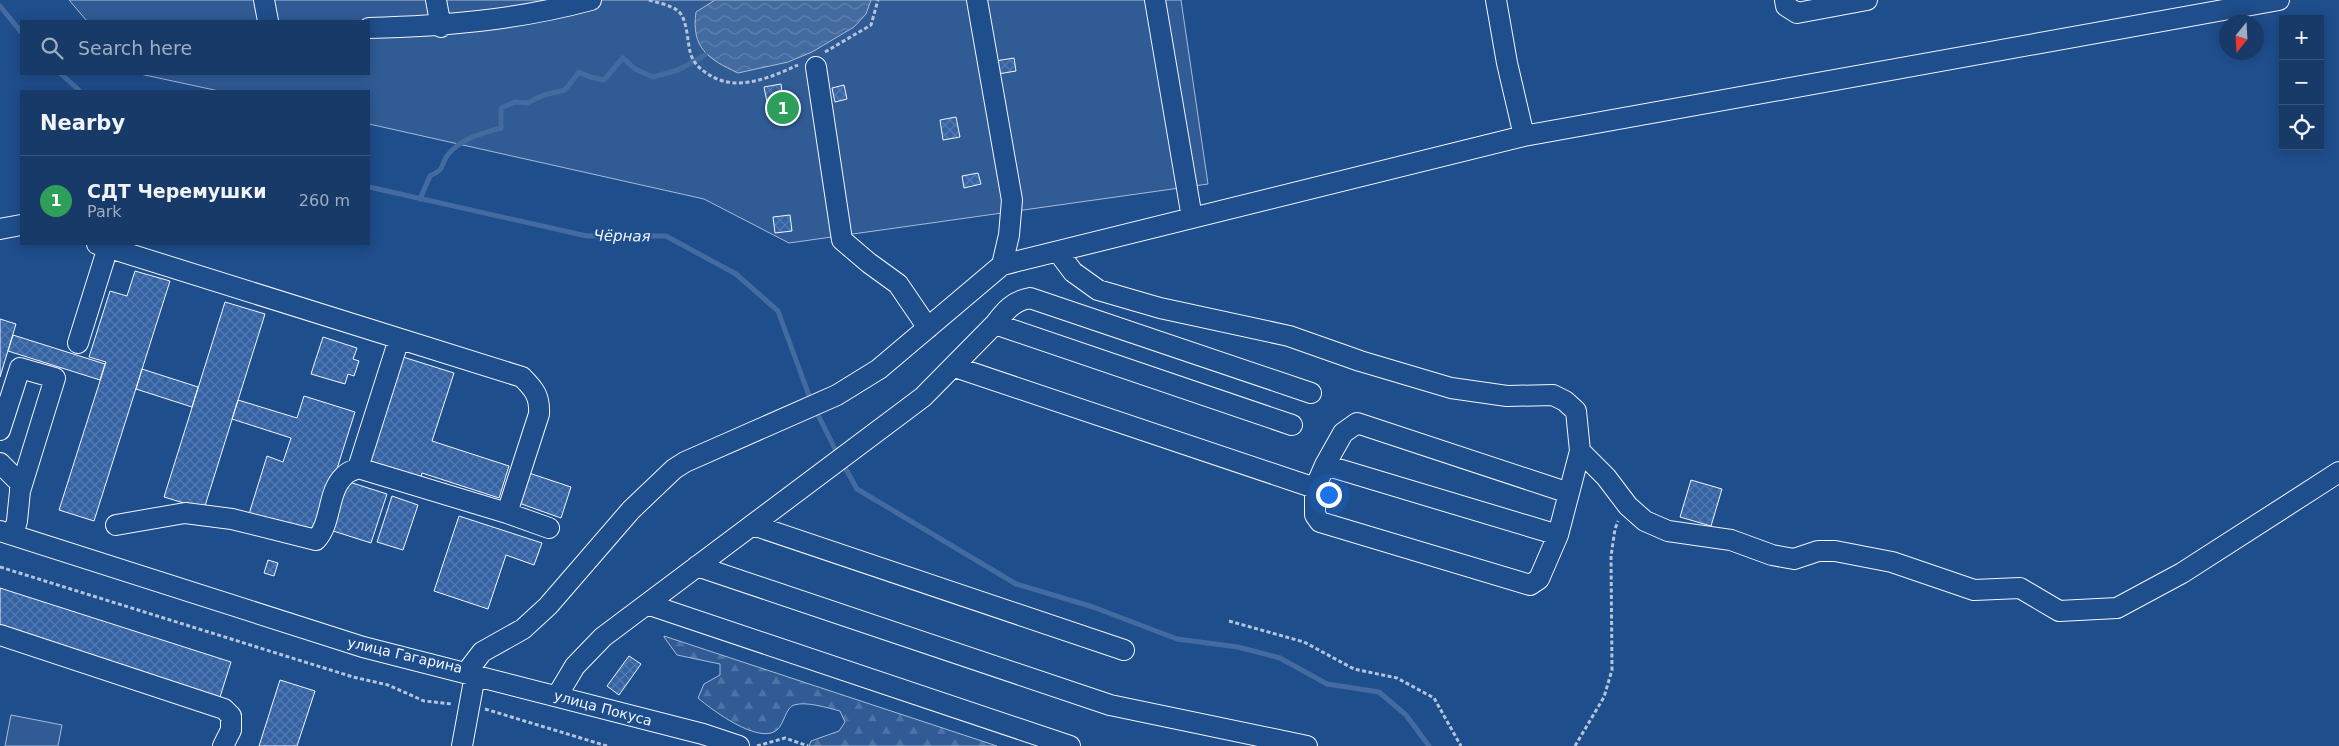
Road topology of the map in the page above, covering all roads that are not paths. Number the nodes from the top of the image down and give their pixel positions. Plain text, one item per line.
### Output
1 (264, 0) edge
2 (436, 0) edge
3 (591, 0) edge
4 (977, 0) edge
5 (1155, 0) edge
6 (1496, 0) edge
7 (1785, 0) edge
8 (1867, 0) edge
9 (2279, 0) edge
10 (268, 20) edge
11 (440, 26) junction
12 (370, 28) edge
13 (814, 63) road end
14 (1524, 136) junction
15 (1192, 218) junction
16 (20, 225) edge
17 (0, 229) edge
18 (102, 246) edge
19 (1058, 252) junction
20 (1002, 265) junction
21 (995, 324) junction
22 (928, 328) junction
23 (398, 339) junction
24 (78, 343) dead end
25 (955, 367) junction
26 (1311, 394) dead end
27 (1292, 425) dead end
28 (0, 430) edge
29 (1580, 451) junction
30 (0, 463) edge
31 (1325, 465) junction
32 (358, 468) junction
33 (2339, 472) edge
34 (1315, 488) junction
35 (20, 491) junction
36 (1569, 493) junction
37 (508, 513) junction
38 (116, 525) dead end
39 (753, 525) junction
40 (549, 528) dead end
41 (7, 533) edge
42 (1558, 535) junction
43 (697, 566) junction
44 (647, 604) junction
45 (0, 635) edge
46 (1124, 650) dead end
47 (470, 674) junction
48 (557, 696) junction
49 (223, 746) edge
50 (462, 746) edge
51 (738, 746) edge
52 (1070, 746) edge
53 (1307, 746) edge

1 - 10 street
2 - 11 street
3 - 11 street
4 - 20 street
5 - 15 street
6 - 14 street
7 - 8 street
9 - 14 street
11 - 12 street
13 - 22 street
14 - 15 street
15 - 19 street
16 - 17 street
18 - 23 street
18 - 24 street
19 - 20 street
19 - 29 street
20 - 22 street, улица Гагарина
21 - 25 street
21 - 26 street
21 - 27 street
22 - 47 street, улица Гагарина
23 - 32 street
23 - 37 street
25 - 34 street
25 - 39 street
28 - 35 street
29 - 33 street
29 - 36 street
30 - 35 street
31 - 34 street
31 - 36 street
31 - 42 street
32 - 37 street
32 - 38 street
34 - 42 street
35 - 41 street
36 - 42 street
37 - 40 street
39 - 43 street
39 - 46 street
41 - 47 street, улица Гагарина
43 - 44 street
43 - 53 street
44 - 48 street
44 - 52 street
45 - 49 street
47 - 48 street, улица Покуса
47 - 50 street
48 - 51 street, улица Покуса

